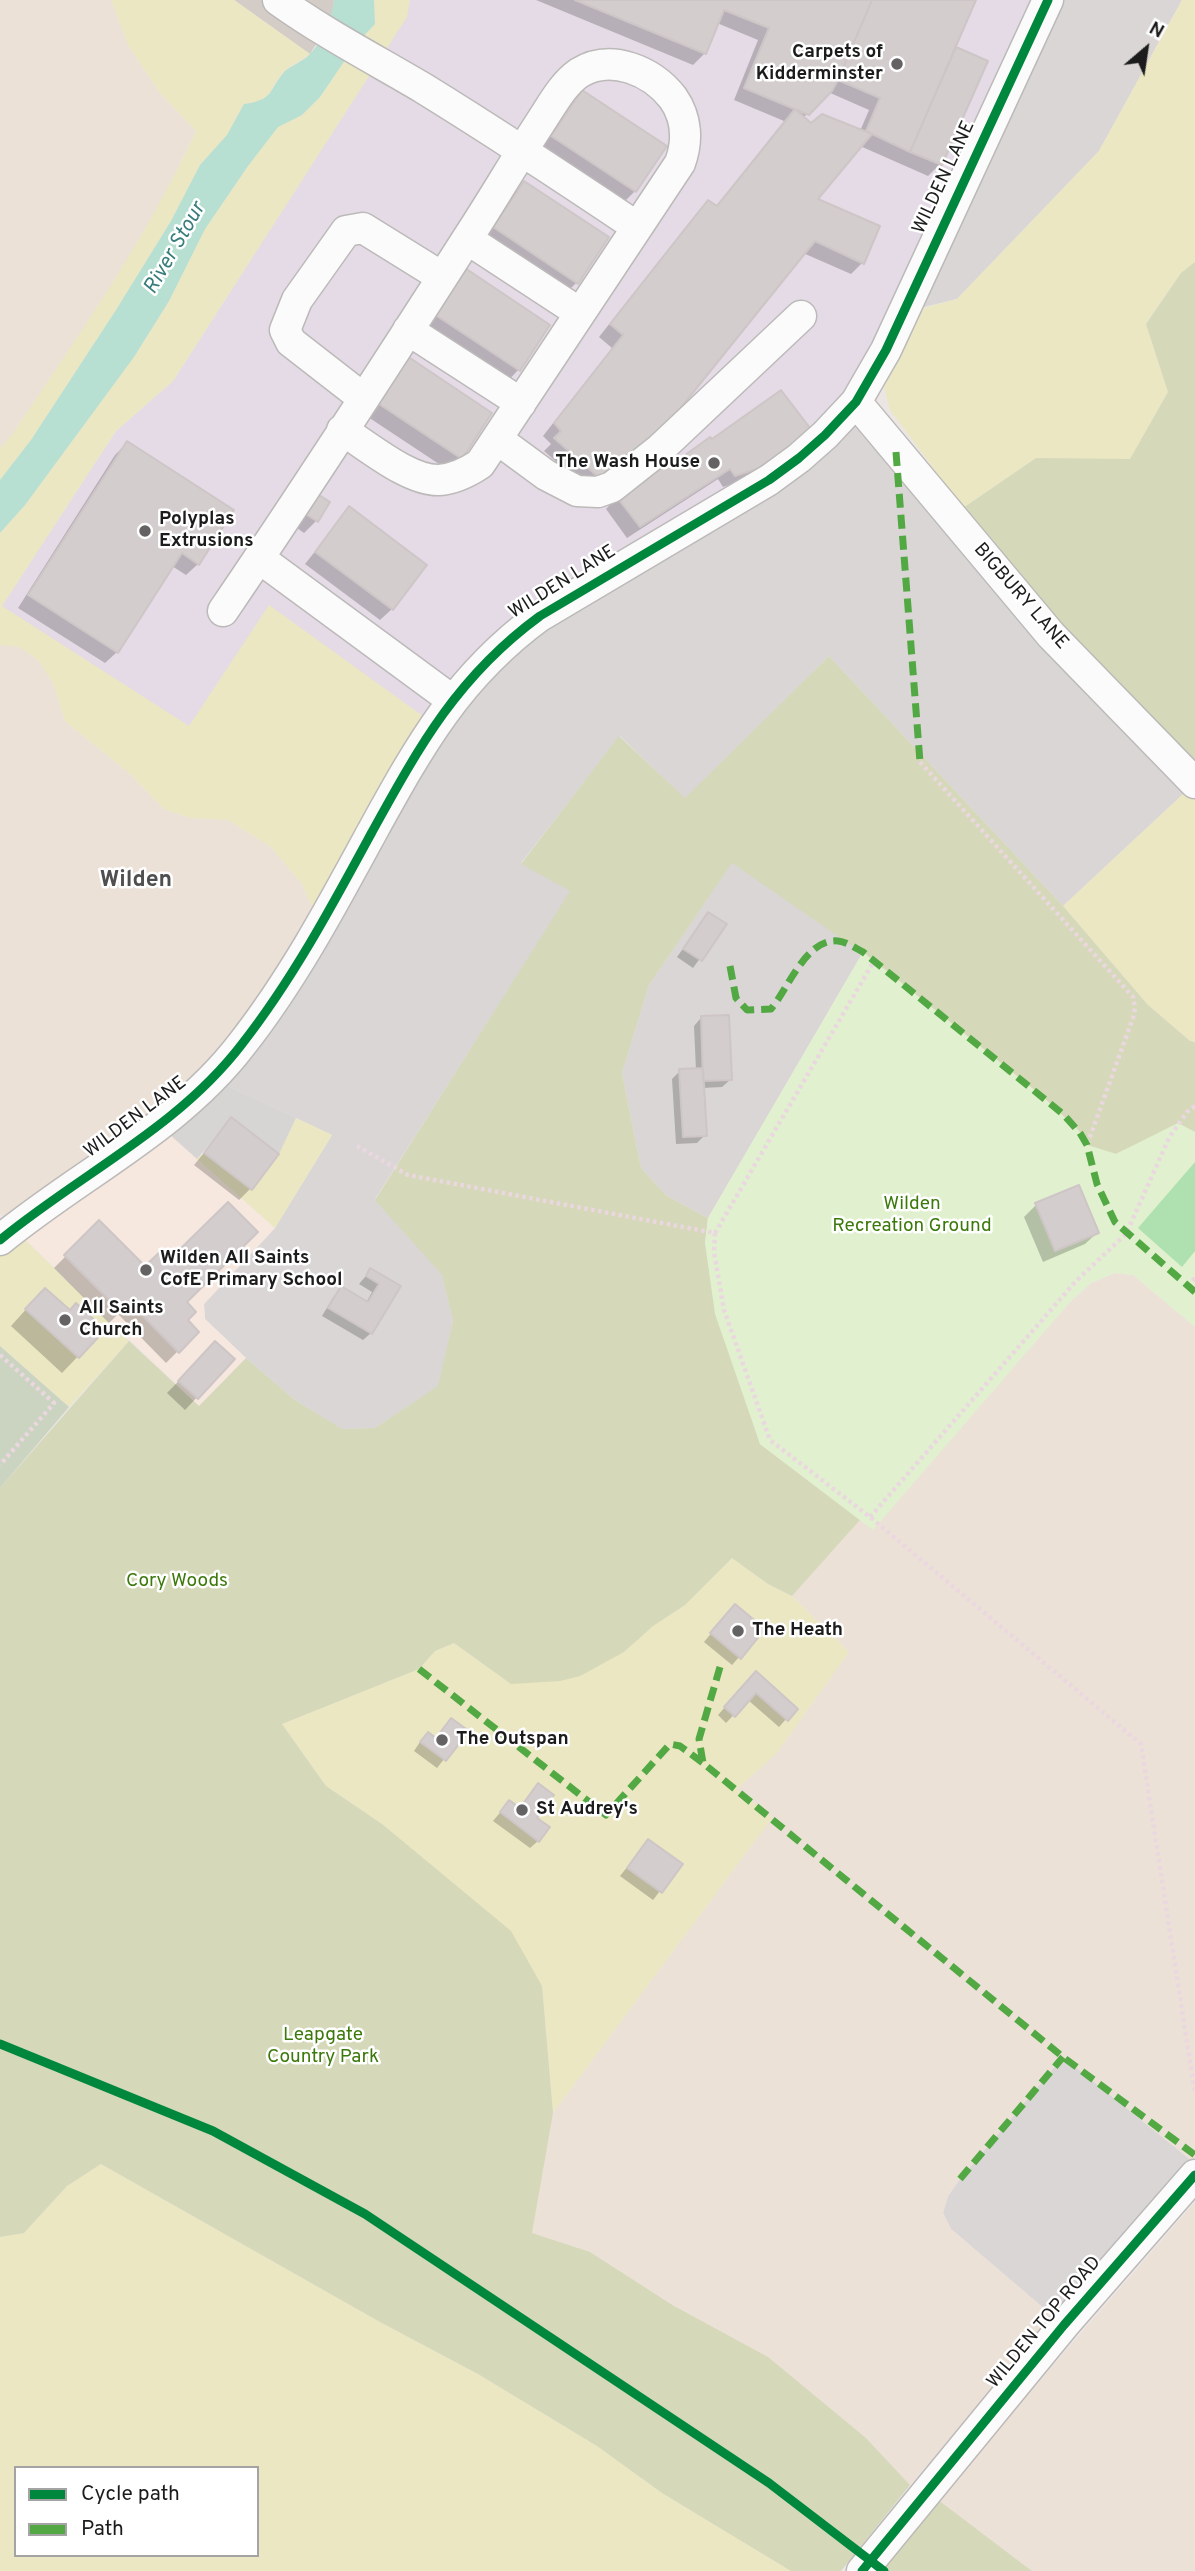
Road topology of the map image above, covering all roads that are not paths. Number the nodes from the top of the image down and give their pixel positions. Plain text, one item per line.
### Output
1 (278, 0) edge
2 (1048, 0) edge
3 (522, 150) junction
4 (637, 227) junction
5 (467, 239) junction
6 (442, 277) junction
7 (580, 313) junction
8 (801, 316) dead end
9 (408, 330) junction
10 (363, 398) junction
11 (856, 402) junction
12 (521, 403) junction
13 (342, 430) junction
14 (497, 439) junction
15 (259, 558) junction
16 (223, 611) dead end
17 (452, 700) junction
18 (1195, 783) edge
19 (0, 1241) edge
20 (1195, 2175) edge
21 (862, 2571) edge

1 - 3 street
2 - 11 street, WILDEN LANE
3 - 4 street
3 - 4 street
3 - 5 street
4 - 7 street
5 - 6 street
5 - 7 street
6 - 9 street
6 - 10 street
7 - 12 street
8 - 14 street
9 - 10 street
9 - 12 street
10 - 13 street
11 - 17 street, WILDEN LANE
11 - 18 street, BIGBURY LANE
12 - 14 street
13 - 14 street
13 - 15 street
15 - 16 street
15 - 17 street
17 - 19 street, WILDEN LANE
20 - 21 street, WILDEN TOP ROAD

